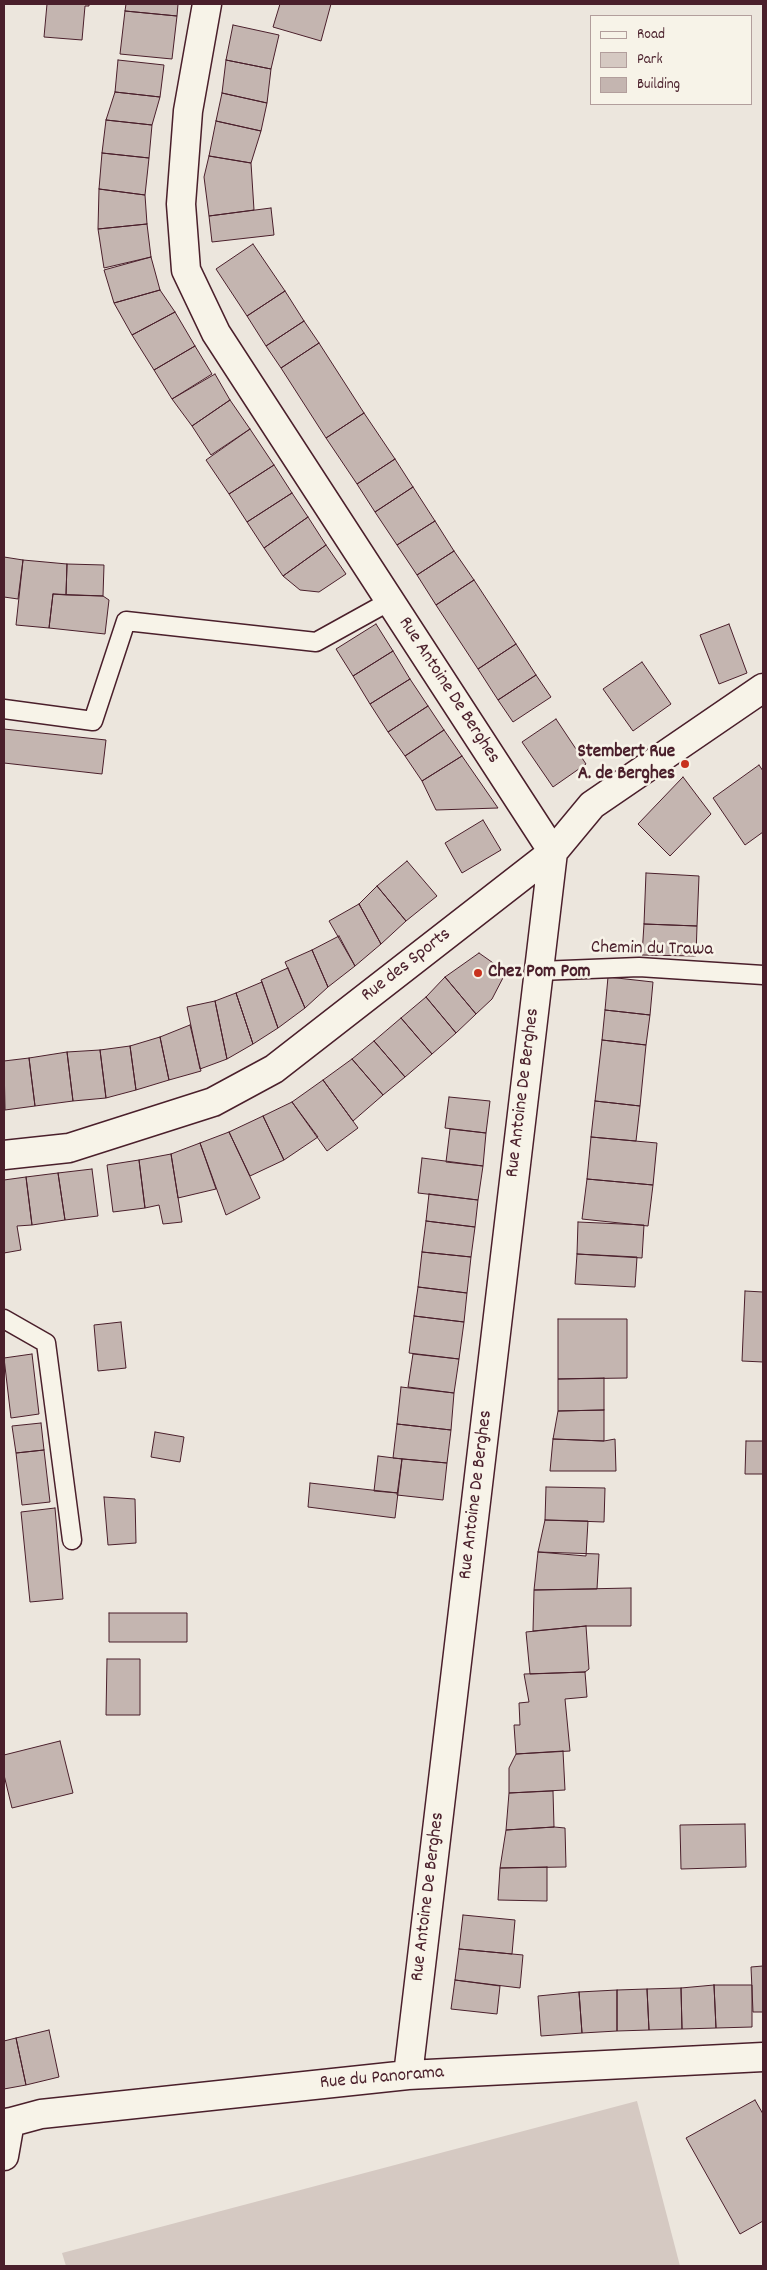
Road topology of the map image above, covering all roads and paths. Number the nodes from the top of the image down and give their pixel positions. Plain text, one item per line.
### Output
1 (207, 4) edge
2 (390, 601) junction
3 (763, 688) edge
4 (4, 709) edge
5 (553, 852) junction
6 (539, 971) junction
7 (763, 975) edge
8 (4, 1155) edge
9 (4, 1318) edge
10 (72, 1540) dead end
11 (763, 2057) edge
12 (408, 2076) junction
13 (7, 2123) edge
14 (4, 2156) edge

1 - 2 street, Rue Antoine De Berghes
2 - 4 lane
2 - 5 street, Rue Antoine De Berghes
3 - 5 street, Rue des Sports
5 - 6 street, Rue Antoine De Berghes
5 - 8 street, Rue des Sports
6 - 7 lane, Chemin du Trawa
6 - 12 street, Rue Antoine De Berghes
9 - 10 lane
11 - 12 street, Rue du Panorama
12 - 13 street, Rue du Panorama
13 - 14 street

